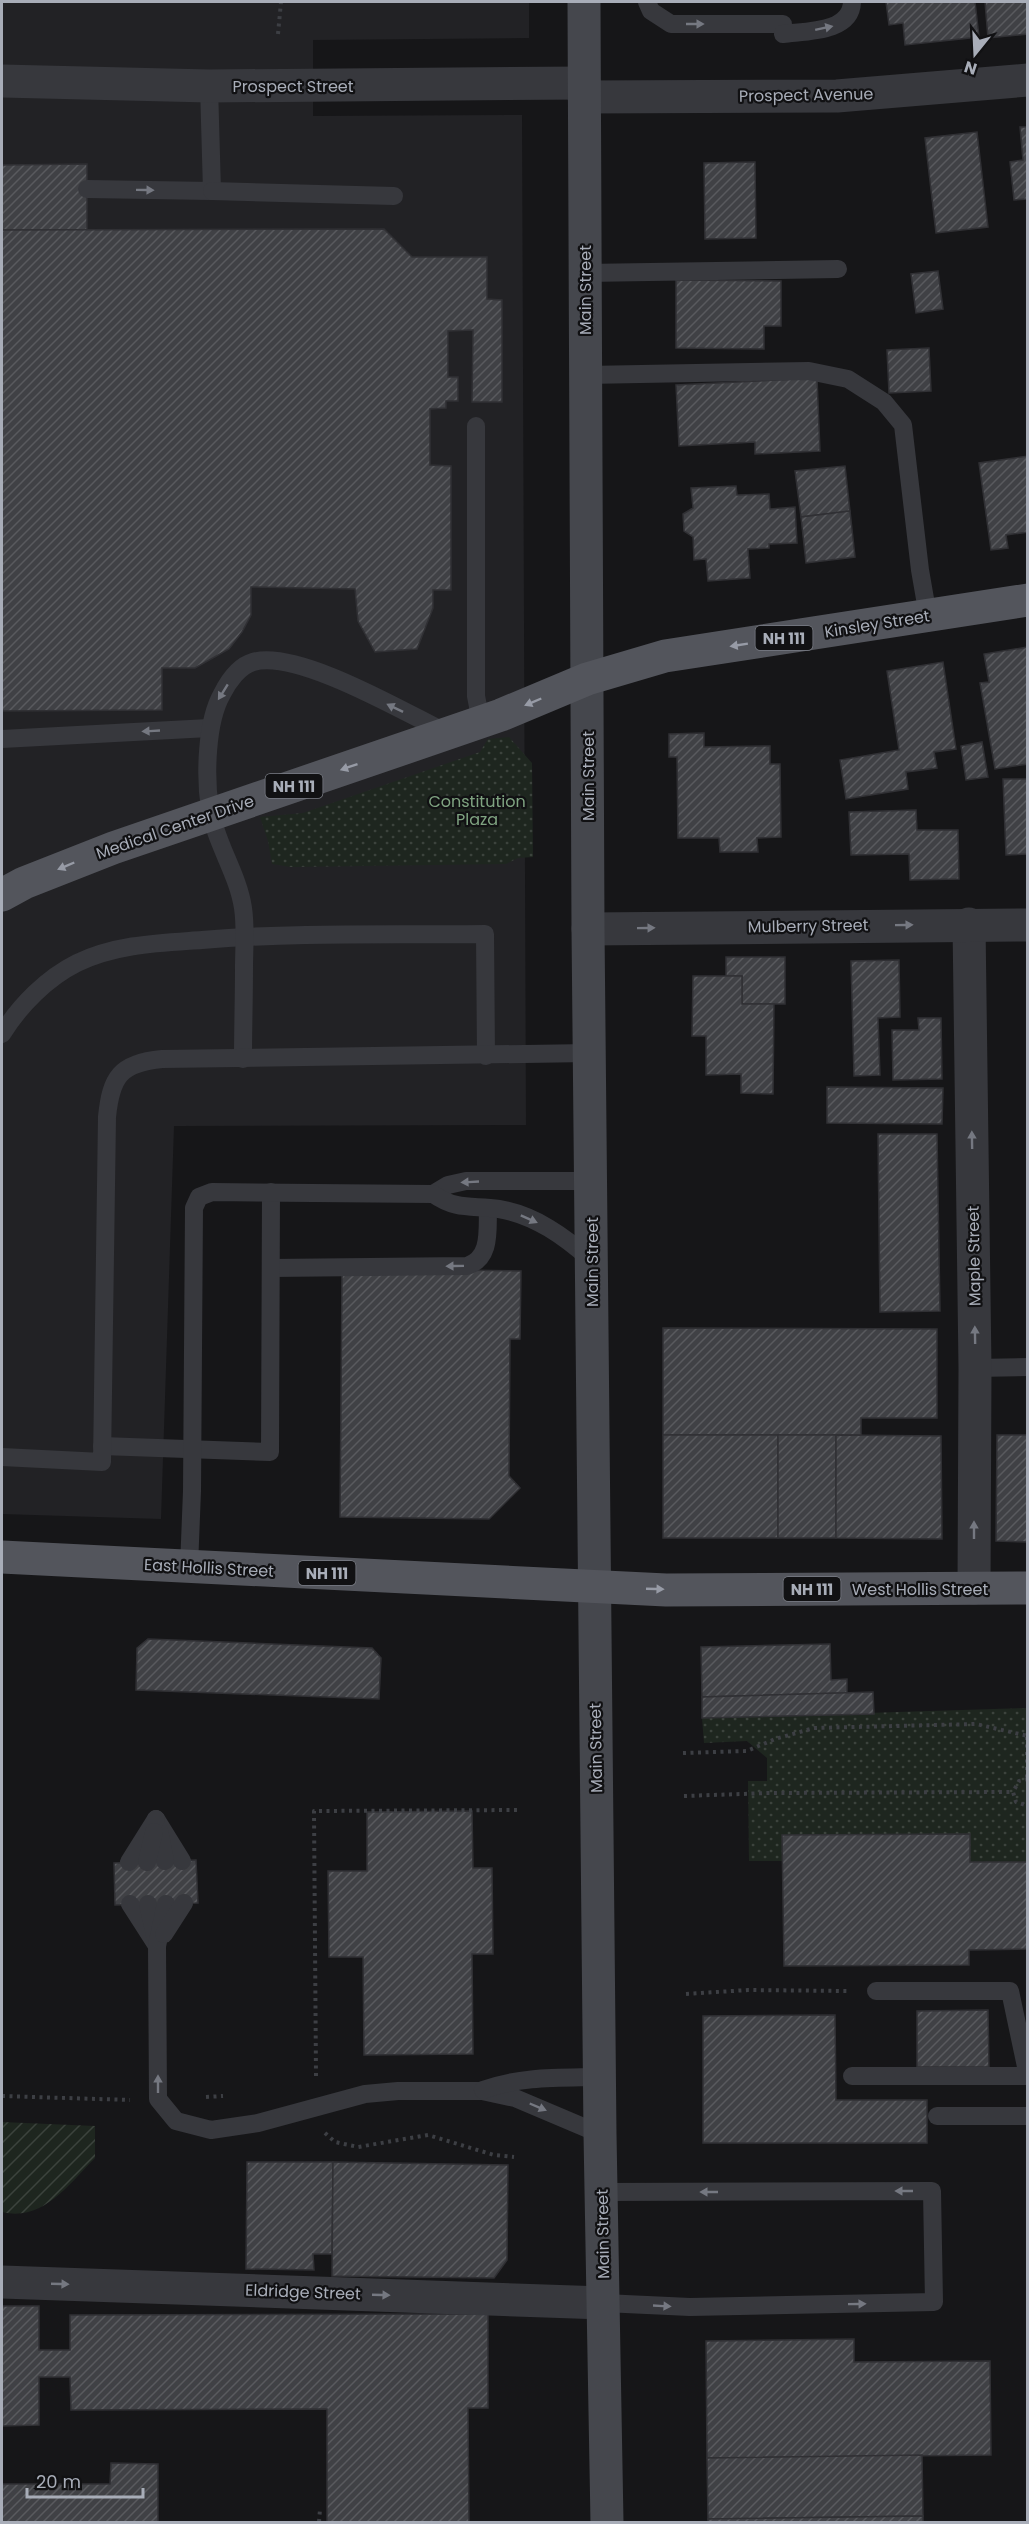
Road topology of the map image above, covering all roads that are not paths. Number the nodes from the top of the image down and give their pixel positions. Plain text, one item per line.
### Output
1 (584, 2) edge
2 (647, 2) edge
3 (852, 2) edge
4 (1028, 80) edge
5 (2, 81) edge
6 (209, 86) junction
7 (584, 90) junction
8 (87, 189) dead end
9 (212, 191) junction
10 (394, 196) dead end
11 (838, 268) dead end
12 (585, 273) junction
13 (586, 375) junction
14 (476, 426) dead end
15 (1028, 600) edge
16 (928, 616) junction
17 (587, 679) junction
18 (481, 722) junction
19 (209, 728) junction
20 (447, 734) junction
21 (2, 739) edge
22 (211, 815) junction
23 (2, 895) edge
24 (969, 924) junction
25 (1028, 925) edge
26 (588, 928) junction
27 (244, 936) junction
28 (2, 1034) edge
29 (590, 1053) junction
30 (486, 1056) junction
31 (243, 1059) junction
32 (591, 1181) junction
33 (272, 1192) junction
34 (433, 1194) junction
35 (488, 1208) junction
36 (591, 1260) junction
37 (271, 1268) junction
38 (1028, 1367) edge
39 (975, 1368) junction
40 (102, 1446) junction
41 (193, 1450) junction
42 (2, 1457) edge
43 (2, 1557) edge
44 (189, 1567) junction
45 (596, 1587) junction
46 (974, 1588) junction
47 (1028, 1588) edge
48 (156, 1819) joint
49 (157, 1946) junction
50 (876, 1991) road end
51 (852, 2076) dead end
52 (600, 2077) junction
53 (482, 2091) junction
54 (937, 2116) dead end
55 (1028, 2116) edge
56 (600, 2134) junction
57 (602, 2192) junction
58 (2, 2282) edge
59 (604, 2303) junction
60 (607, 2523) edge

1 - 7 main road, Main Street
2 -> 3 lane
4 - 7 street, Prospect Avenue
5 - 6 street, Prospect Street
6 - 7 street, Prospect Street
6 - 9 lane
7 - 12 main road, Main Street
8 -> 9 lane
9 - 10 lane
11 - 12 lane
12 - 13 main road, Main Street
13 - 16 lane
13 - 17 main road, Main Street
14 - 18 lane
15 - 16 main road, Kinsley Street / NH 111
16 -> 17 main road, Kinsley Street / NH 111
17 -> 18 main road, Medical Center Drive / NH 111
17 - 26 main road, Main Street
18 - 20 main road, Medical Center Drive / NH 111
20 -> 19 lane
19 -> 21 lane
19 - 22 lane
20 -> 22 main road, Medical Center Drive / NH 111
22 -> 23 main road, Medical Center Drive / NH 111
22 - 27 lane
24 - 25 street, Mulberry Street
26 -> 24 street, Mulberry Street
39 -> 24 street, Maple Street
26 - 29 main road, Main Street
27 - 28 lane
27 - 30 lane
27 - 31 lane
29 - 30 lane
29 - 32 main road, Main Street
30 - 31 lane
31 - 40 lane
32 -> 34 lane
32 - 36 main road, Main Street
33 - 34 lane
33 - 37 lane
33 - 41 lane
34 - 35 lane
35 -> 36 lane
35 -> 37 lane
36 - 45 main road, Main Street
37 - 41 lane
38 - 39 lane
46 -> 39 street, Maple Street
40 - 41 lane
40 - 42 lane
41 - 44 lane
43 - 44 main road, East Hollis Street / NH 111
44 - 45 main road, East Hollis Street / NH 111
45 -> 46 main road, West Hollis Street / NH 111
45 - 52 main road, Main Street
46 - 47 main road, West Hollis Street / NH 111
48 - 48 lane
49 - 49 lane
53 -> 49 lane
50 - 51 lane
52 - 53 lane
52 - 56 main road, Main Street
53 -> 56 lane
54 - 55 lane
56 - 57 main road, Main Street
57 - 59 main road, Main Street
59 -> 57 lane
58 -> 59 street, Eldridge Street
59 - 60 main road, Main Street

